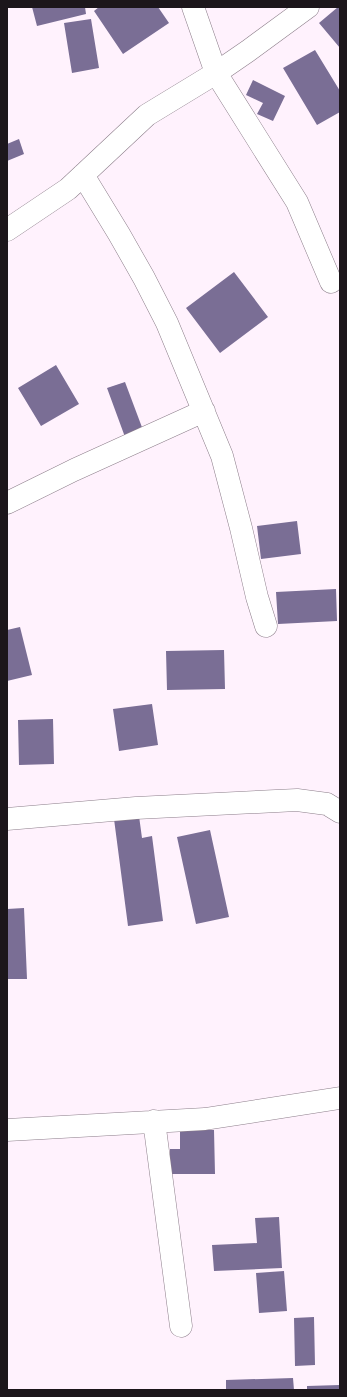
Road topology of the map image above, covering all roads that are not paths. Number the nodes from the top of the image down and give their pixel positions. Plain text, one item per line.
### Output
1 (193, 7) edge
2 (308, 7) edge
3 (216, 73) junction
4 (83, 175) junction
5 (7, 230) edge
6 (331, 282) dead end
7 (204, 412) junction
8 (7, 503) edge
9 (266, 626) dead end
10 (340, 812) edge
11 (7, 819) edge
12 (340, 1098) edge
13 (154, 1122) junction
14 (7, 1130) edge
15 (181, 1326) dead end

1 - 3 street
2 - 3 street
3 - 4 street
3 - 6 street
4 - 5 street
4 - 7 street
7 - 8 street
7 - 9 street
10 - 11 street
12 - 13 street
13 - 14 street
13 - 15 street

